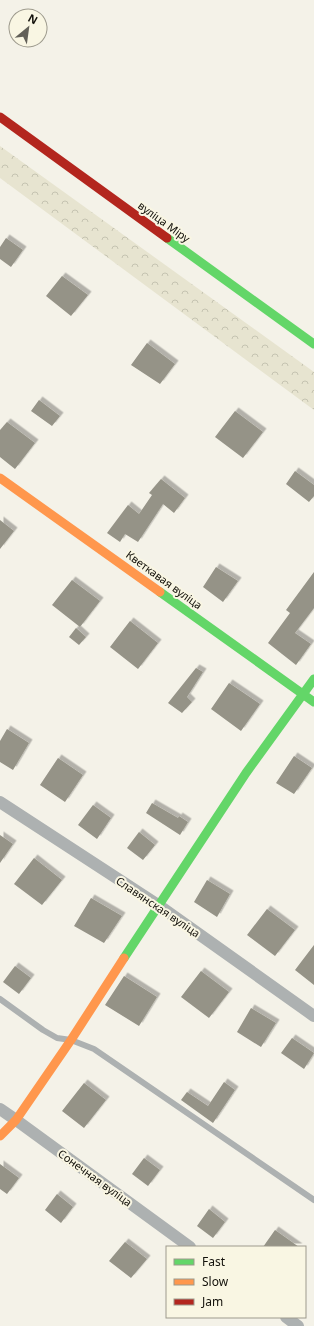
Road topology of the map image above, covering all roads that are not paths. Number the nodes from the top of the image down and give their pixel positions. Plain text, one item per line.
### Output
1 (0, 117) edge
2 (314, 344) edge
3 (0, 478) edge
4 (314, 679) edge
5 (303, 694) junction
6 (314, 702) edge
7 (0, 802) edge
8 (158, 905) junction
9 (0, 999) edge
10 (314, 1016) edge
11 (71, 1040) junction
12 (0, 1110) edge
13 (16, 1120) junction
14 (0, 1136) edge
15 (314, 1200) edge
16 (189, 1246) edge
17 (287, 1318) edge
18 (298, 1326) edge

1 - 2 street, вуліца Міру
3 - 5 street, Кветкавая вуліца
4 - 5 street
5 - 6 street, Кветкавая вуліца
5 - 8 street
7 - 8 street, Славянская вуліца
8 - 10 street, Славянская вуліца
8 - 11 street
9 - 11 lane
11 - 13 street
11 - 15 lane
12 - 13 street, Сонечная вуліца
13 - 14 street
13 - 16 street, Сонечная вуліца
17 - 18 street

